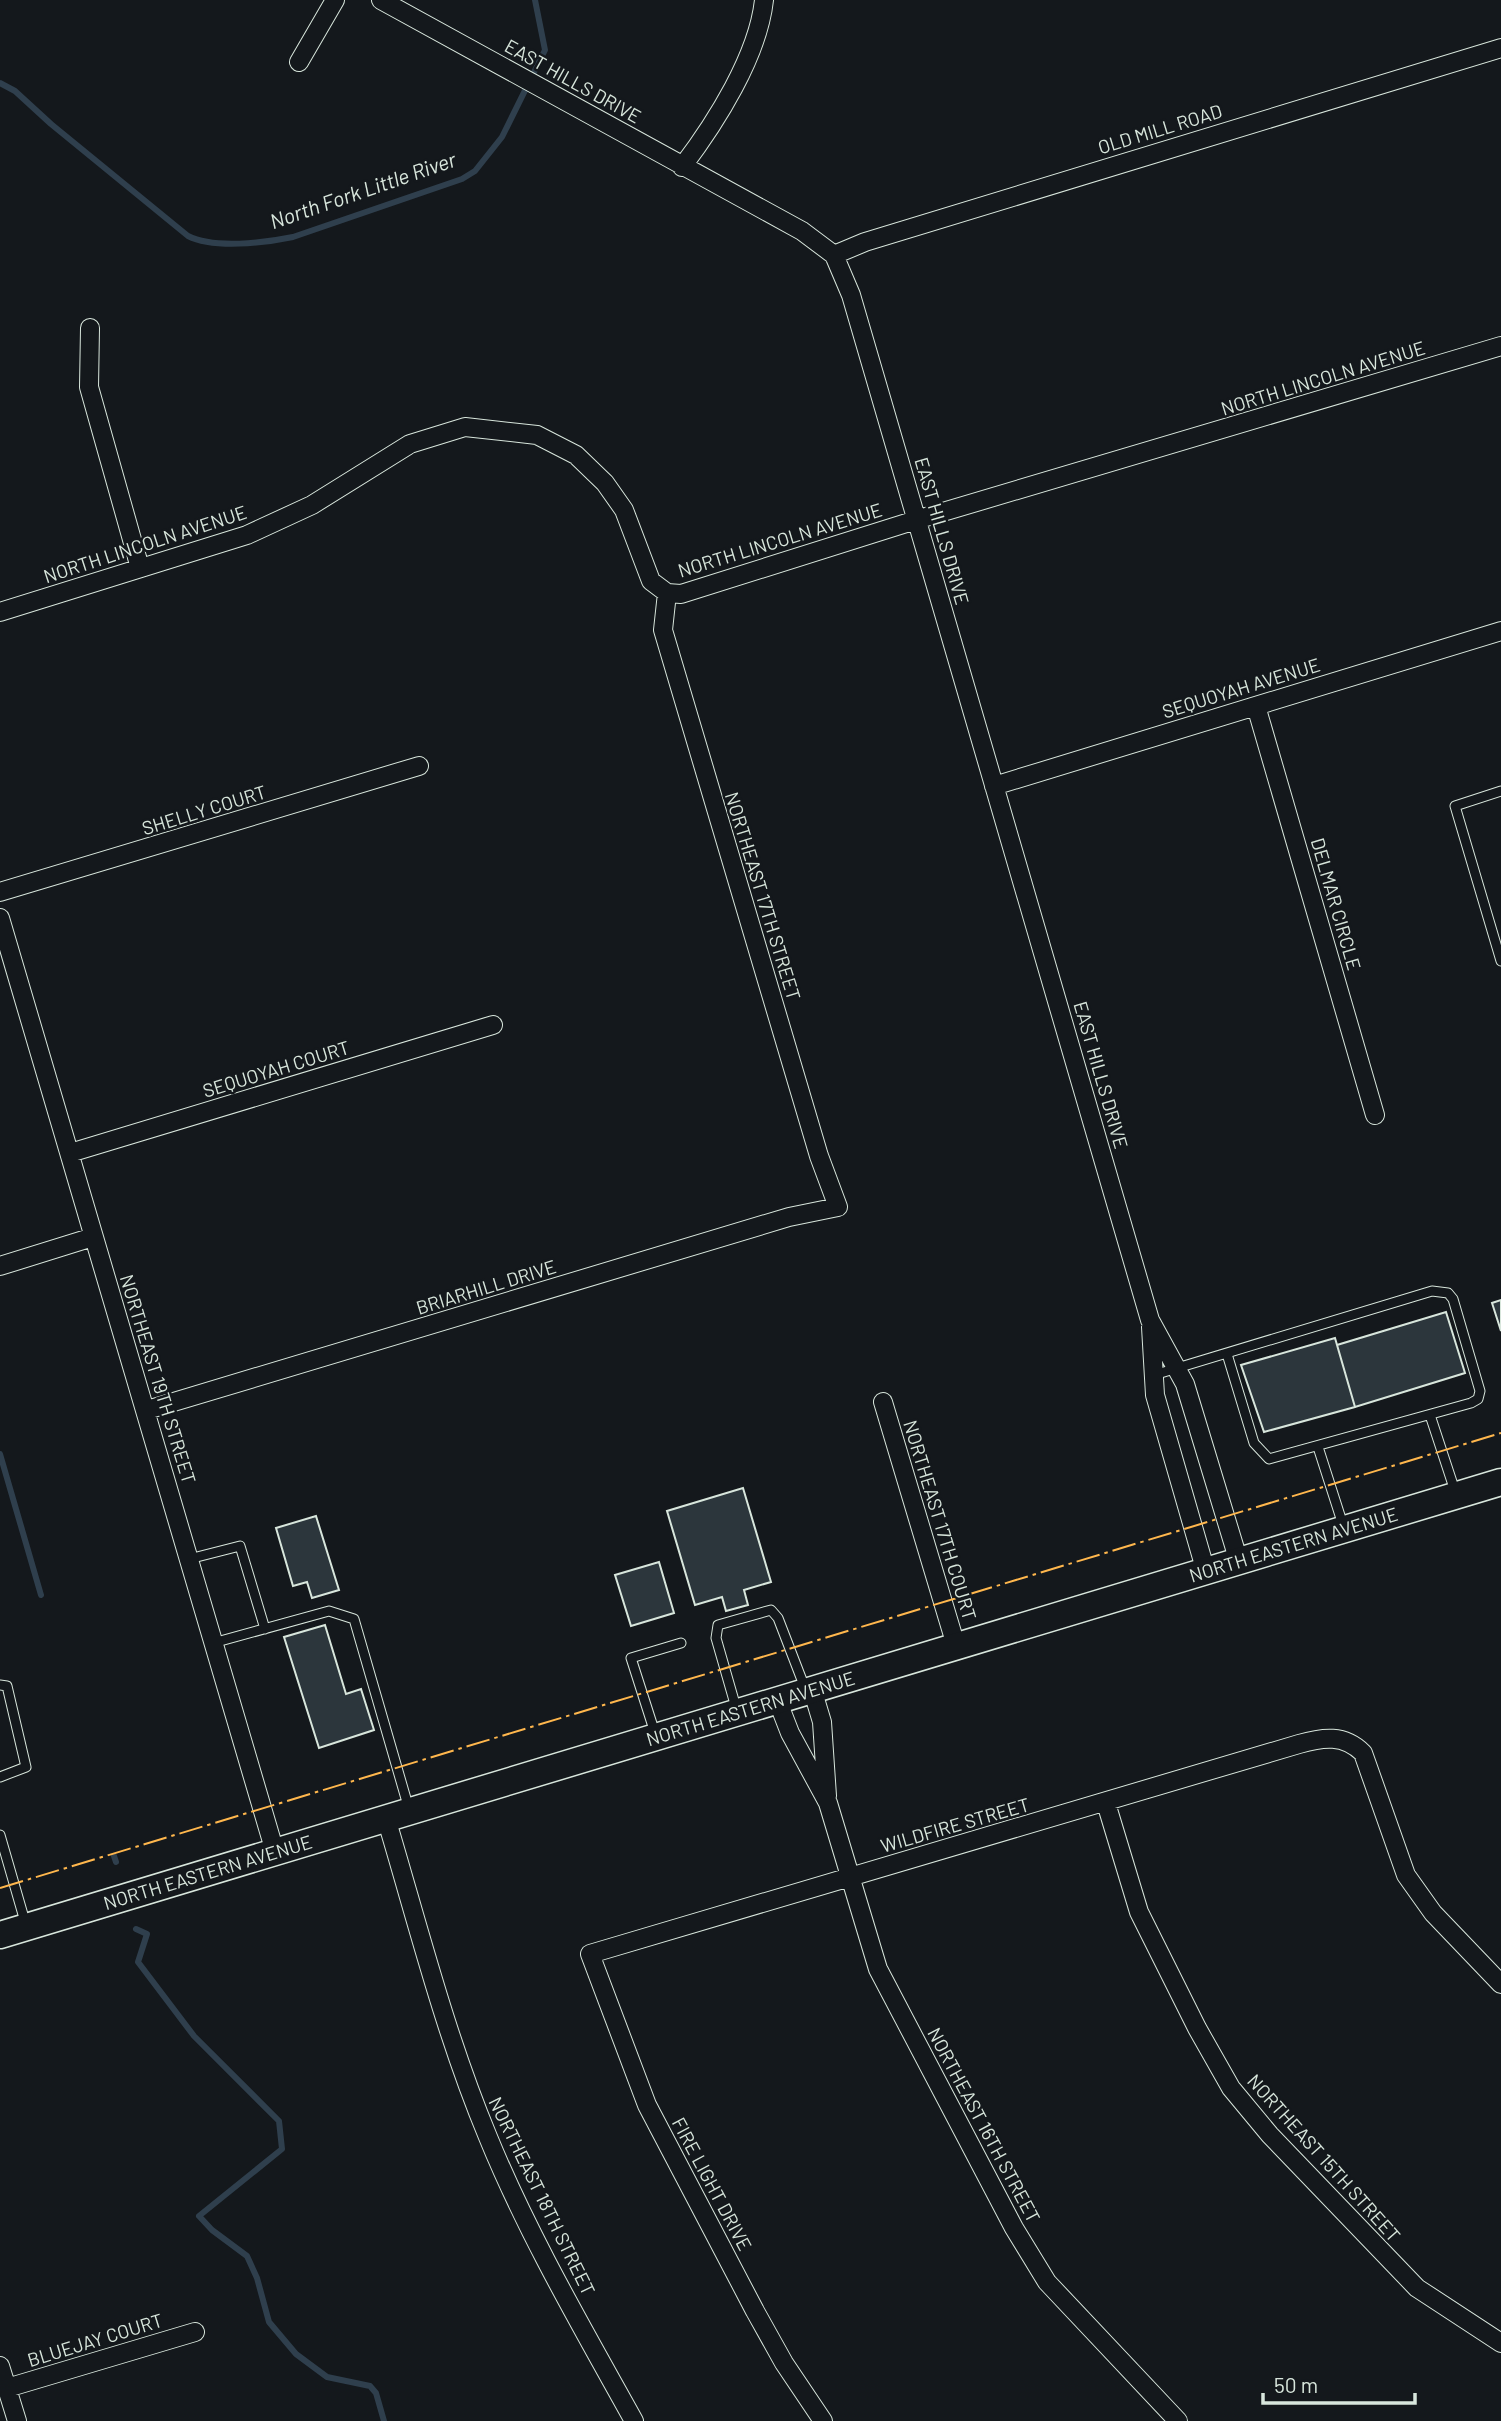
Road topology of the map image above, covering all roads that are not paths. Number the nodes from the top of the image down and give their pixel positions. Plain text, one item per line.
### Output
1 (335, 0) edge
2 (381, 0) edge
3 (764, 0) edge
4 (1501, 48) edge
5 (299, 62) dead end
6 (682, 167) junction
7 (834, 255) junction
8 (90, 328) dead end
9 (1501, 346) edge
10 (916, 520) junction
11 (140, 568) junction
12 (667, 593) junction
13 (0, 612) edge
14 (1501, 631) edge
15 (1256, 706) junction
16 (419, 766) dead end
17 (994, 786) junction
18 (1501, 791) edge
19 (0, 892) edge
20 (0, 918) edge
21 (1501, 961) edge
22 (493, 1025) dead end
23 (1375, 1115) dead end
24 (70, 1153) junction
25 (838, 1207) joint
26 (93, 1237) junction
27 (0, 1266) edge
28 (1150, 1320) junction
29 (1227, 1354) junction
30 (1177, 1369) junction
31 (1154, 1375) junction
32 (883, 1402) dead end
33 (147, 1410) junction
34 (1430, 1415) junction
35 (1318, 1447) junction
36 (1501, 1482) edge
37 (1457, 1496) junction
38 (1344, 1529) junction
39 (189, 1559) junction
40 (1239, 1562) junction
41 (1206, 1572) junction
42 (265, 1629) junction
43 (213, 1643) junction
44 (681, 1643) dead end
45 (957, 1649) junction
46 (0, 1685) edge
47 (810, 1693) junction
48 (778, 1702) junction
49 (738, 1714) junction
50 (657, 1738) junction
51 (0, 1777) edge
52 (828, 1803) junction
53 (1106, 1803) junction
54 (398, 1815) junction
55 (0, 1835) edge
56 (275, 1852) junction
57 (850, 1878) junction
58 (26, 1927) junction
59 (0, 1935) edge
60 (590, 1954) joint
61 (1501, 1984) edge
62 (195, 2332) dead end
63 (1501, 2343) edge
64 (0, 2366) edge
65 (7, 2388) junction
66 (17, 2421) edge
67 (634, 2421) edge
68 (823, 2421) edge
69 (1178, 2421) edge

1 - 5 street
2 - 6 street, EAST HILLS DRIVE
3 - 6 street
4 - 7 street, OLD MILL ROAD
6 - 7 street, EAST HILLS DRIVE
7 - 10 street, EAST HILLS DRIVE
8 - 11 street
9 - 10 street, NORTH LINCOLN AVENUE
10 - 12 street, NORTH LINCOLN AVENUE
10 - 17 street, EAST HILLS DRIVE
11 - 12 street, NORTH LINCOLN AVENUE
11 - 13 street, NORTH LINCOLN AVENUE
12 - 25 street, NORTHEAST 17TH STREET
14 - 15 street, SEQUOYAH AVENUE
15 - 17 street, SEQUOYAH AVENUE
15 - 23 street, DELMAR CIRCLE
16 - 19 street, SHELLY COURT
17 - 28 street, EAST HILLS DRIVE
18 - 21 lane
20 - 24 street, NORTHEAST 19TH STREET
22 - 24 street, SEQUOYAH COURT
24 - 26 street, NORTHEAST 19TH STREET
25 - 33 street, BRIARHILL DRIVE
26 - 27 street
26 - 33 street, NORTHEAST 19TH STREET
28 - 30 street, EAST HILLS DRIVE
28 - 31 street, EAST HILLS DRIVE
29 - 30 lane
29 - 34 lane
29 - 35 lane
30 - 31 lane
30 - 40 street, EAST HILLS DRIVE
31 - 41 street, EAST HILLS DRIVE
32 - 45 street, NORTHEAST 17TH COURT
33 - 39 street, NORTHEAST 19TH STREET
34 - 35 lane
34 - 37 lane
35 - 38 lane
36 - 37 main road, NORTH EASTERN AVENUE
37 - 38 main road, NORTH EASTERN AVENUE
38 - 40 main road, NORTH EASTERN AVENUE
39 - 42 lane
39 - 43 street, NORTHEAST 19TH STREET
40 - 41 main road, NORTH EASTERN AVENUE
41 - 45 main road, NORTH EASTERN AVENUE
42 - 43 lane
42 - 54 lane
43 - 56 street, NORTHEAST 19TH STREET
44 - 50 lane
45 - 47 main road, NORTH EASTERN AVENUE
46 - 51 lane
47 - 48 main road, NORTH EASTERN AVENUE
47 - 49 lane
47 - 52 street, NORTHEAST 16TH STREET
48 - 49 main road, NORTH EASTERN AVENUE
48 - 52 street, NORTHEAST 16TH STREET
49 - 50 main road, NORTH EASTERN AVENUE
50 - 54 main road, NORTH EASTERN AVENUE
52 - 57 street, NORTHEAST 16TH STREET
53 - 57 street, WILDFIRE STREET
53 - 61 street, WILDFIRE STREET
53 - 63 street, NORTHEAST 15TH STREET
54 - 56 main road, NORTH EASTERN AVENUE
54 - 67 street, NORTHEAST 18TH STREET
55 - 58 lane
56 - 58 main road, NORTH EASTERN AVENUE
57 - 60 street, WILDFIRE STREET
57 - 69 street, NORTHEAST 16TH STREET
58 - 59 main road, NORTH EASTERN AVENUE
60 - 68 street, FIRE LIGHT DRIVE
62 - 65 street, BLUEJAY COURT
64 - 65 street
65 - 66 street

